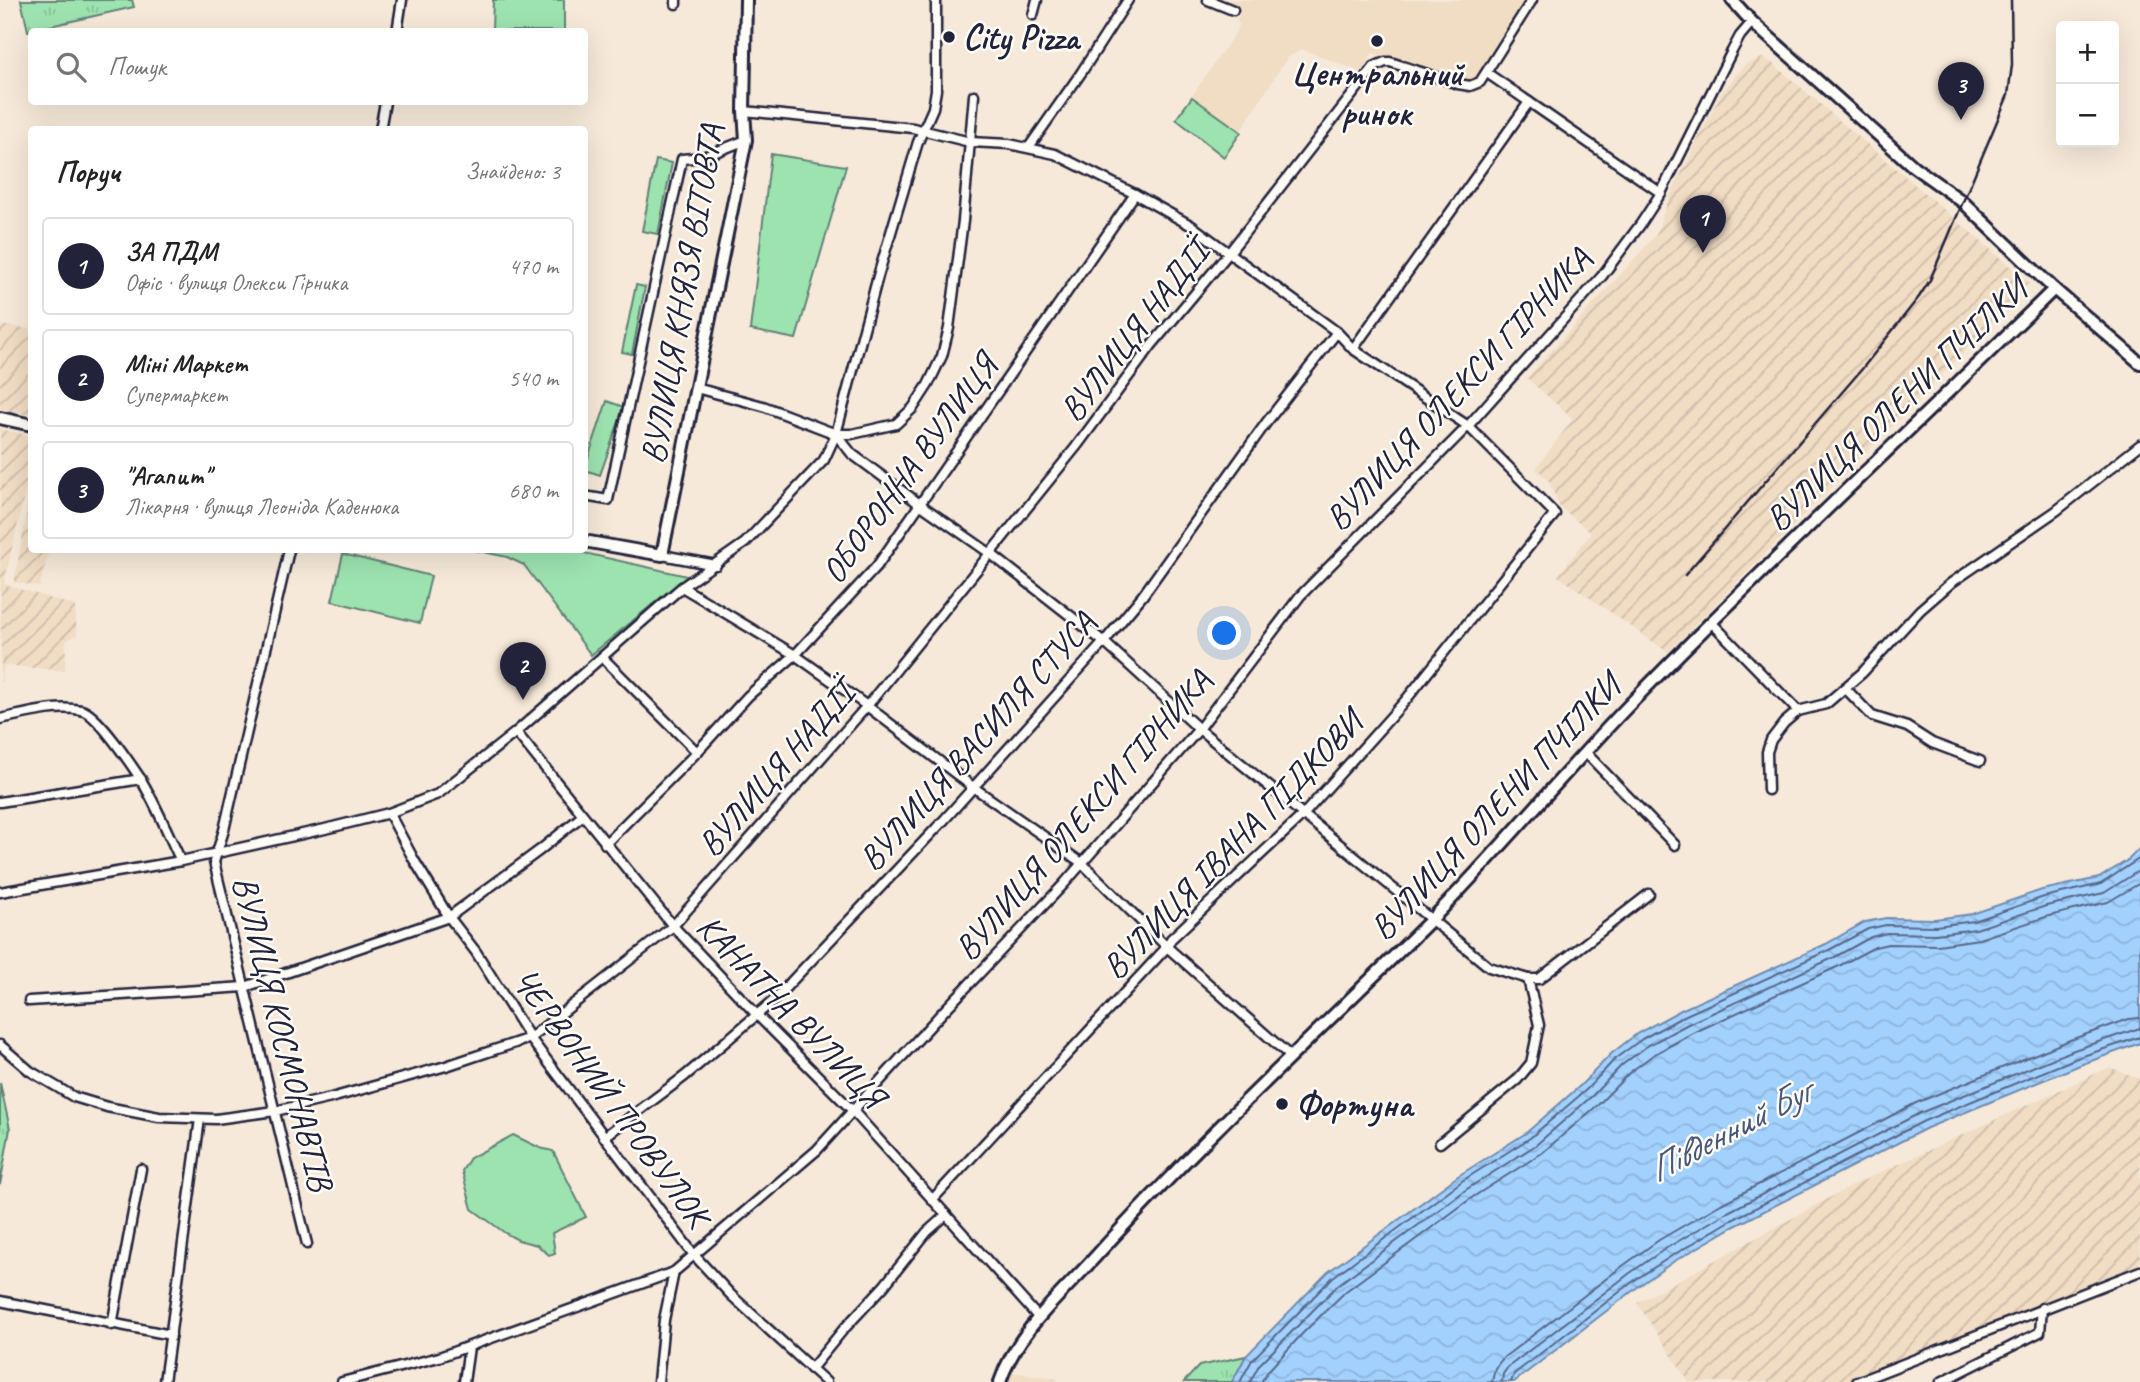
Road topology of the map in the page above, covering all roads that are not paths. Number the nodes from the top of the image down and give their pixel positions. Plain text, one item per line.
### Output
1 (402, 0) edge
2 (746, 0) edge
3 (936, 0) edge
4 (1037, 0) edge
5 (1128, 0) edge
6 (1208, 0) edge
7 (1532, 0) edge
8 (1732, 0) edge
9 (1233, 10) dead end
10 (1033, 15) dead end
11 (1752, 22) junction
12 (398, 28) edge
13 (1487, 73) junction
14 (974, 95) dead end
15 (1529, 102) junction
16 (384, 105) edge
17 (744, 111) junction
18 (381, 126) edge
19 (923, 129) junction
20 (746, 140) junction
21 (970, 142) junction
22 (1029, 147) junction
23 (1135, 194) junction
24 (1661, 194) junction
25 (1228, 254) junction
26 (2054, 289) junction
27 (1337, 332) junction
28 (1353, 349) junction
29 (2140, 363) edge
30 (696, 388) junction
31 (0, 418) edge
32 (28, 424) edge
33 (1468, 426) junction
34 (836, 434) junction
35 (2140, 445) edge
36 (588, 497) edge
37 (921, 505) junction
38 (588, 542) edge
39 (288, 553) edge
40 (991, 554) junction
41 (662, 555) junction
42 (716, 565) junction
43 (682, 587) junction
44 (1711, 622) junction
45 (1104, 642) junction
46 (795, 655) junction
47 (602, 657) junction
48 (1845, 688) junction
49 (867, 706) junction
50 (1798, 710) junction
51 (0, 719) edge
52 (1199, 729) junction
53 (516, 732) junction
54 (697, 752) junction
55 (1586, 753) junction
56 (1980, 761) dead end
57 (141, 779) junction
58 (973, 787) junction
59 (1768, 790) dead end
60 (0, 802) edge
61 (389, 813) junction
62 (1303, 814) junction
63 (582, 816) junction
64 (605, 844) junction
65 (1675, 845) dead end
66 (217, 853) junction
67 (181, 861) junction
68 (1082, 863) junction
69 (0, 892) edge
70 (1649, 894) dead end
71 (449, 917) junction
72 (1432, 918) junction
73 (673, 926) junction
74 (1167, 947) junction
75 (1528, 979) junction
76 (245, 986) junction
77 (29, 1001) dead end
78 (757, 1015) junction
79 (530, 1038) junction
80 (0, 1045) edge
81 (1290, 1056) junction
82 (275, 1111) junction
83 (853, 1111) junction
84 (200, 1119) junction
85 (604, 1137) junction
86 (1440, 1143) dead end
87 (141, 1169) dead end
88 (932, 1200) junction
89 (946, 1215) junction
90 (307, 1244) dead end
91 (694, 1255) junction
92 (2140, 1271) edge
93 (674, 1272) junction
94 (0, 1301) edge
95 (2042, 1308) junction
96 (1038, 1317) junction
97 (112, 1325) junction
98 (171, 1335) junction
99 (469, 1347) junction
100 (811, 1369) junction
101 (164, 1382) edge
102 (342, 1382) edge
103 (464, 1382) edge
104 (658, 1382) edge
105 (826, 1382) edge
106 (1000, 1382) edge
107 (1857, 1382) edge
108 (1941, 1382) edge

1 - 12 street
2 - 17 street, ВУЛИЦЯ КНЯЗЯ ВІТОВТА
3 - 19 street
4 - 10 street
5 - 22 street
6 - 9 street
7 - 13 street
8 - 11 street
11 - 24 street, ВУЛИЦЯ ОЛЕКСИ ГІРНИКА
11 - 26 street
13 - 15 street
13 - 25 street, ВУЛИЦЯ НАДІЇ
14 - 21 street
15 - 24 street
15 - 28 street
16 - 18 street
17 - 19 street
17 - 20 street, ВУЛИЦЯ КНЯЗЯ ВІТОВТА
19 - 21 street
19 - 34 street
20 - 30 street, ВУЛИЦЯ КНЯЗЯ ВІТОВТА
20 - 36 street
21 - 22 street
21 - 34 street
22 - 23 street
23 - 25 street
23 - 37 street, ОБОРОННА ВУЛИЦЯ
24 - 33 street, ВУЛИЦЯ ОЛЕКСИ ГІРНИКА
25 - 27 street
25 - 40 street, ВУЛИЦЯ НАДІЇ
26 - 29 street
26 - 44 street, ВУЛИЦЯ ОЛЕНИ ПЧІЛКИ
27 - 28 street
27 - 45 street, ВУЛИЦЯ ВАСИЛЯ СТУСА
28 - 33 street
30 - 34 street
30 - 41 street, ВУЛИЦЯ КНЯЗЯ ВІТОВТА
31 - 32 street
33 - 52 street, ВУЛИЦЯ ОЛЕКСИ ГІРНИКА
33 - 62 street, ВУЛИЦЯ ІВАНА ПІДКОВИ
34 - 37 street
34 - 42 street
35 - 48 street
37 - 40 street
37 - 46 street, ОБОРОННА ВУЛИЦЯ
38 - 41 street
39 - 66 street, ВУЛИЦЯ КОСМОНАВТІВ
40 - 45 street
40 - 49 street, ВУЛИЦЯ НАДІЇ
41 - 42 street
42 - 43 street
43 - 46 street
43 - 47 street
44 - 50 street
44 - 55 street, ВУЛИЦЯ ОЛЕНИ ПЧІЛКИ
45 - 52 street
45 - 58 street, ВУЛИЦЯ ВАСИЛЯ СТУСА
46 - 49 street
46 - 54 street, ОБОРОННА ВУЛИЦЯ
47 - 53 street
47 - 54 street
48 - 50 street
48 - 56 street
49 - 58 street
49 - 73 street, ВУЛИЦЯ НАДІЇ
50 - 59 street
51 - 57 street
52 - 62 street
52 - 68 street, ВУЛИЦЯ ОЛЕКСИ ГІРНИКА
53 - 61 street
53 - 63 street, КАНАТНА ВУЛИЦЯ
54 - 64 street, ОБОРОННА ВУЛИЦЯ
55 - 65 street
55 - 72 street, ВУЛИЦЯ ОЛЕНИ ПЧІЛКИ
57 - 60 street
57 - 67 street
58 - 68 street
58 - 78 street, ВУЛИЦЯ ВАСИЛЯ СТУСА
61 - 66 street
61 - 71 street, ЧЕРВОНИЙ ПРОВУЛОК
62 - 72 street
62 - 74 street, ВУЛИЦЯ ІВАНА ПІДКОВИ
63 - 64 street, КАНАТНА ВУЛИЦЯ
63 - 71 street
64 - 73 street, КАНАТНА ВУЛИЦЯ
66 - 67 street
66 - 76 street, ВУЛИЦЯ КОСМОНАВТІВ
67 - 69 street
68 - 74 street
68 - 83 street, ВУЛИЦЯ ОЛЕКСИ ГІРНИКА
70 - 75 street
71 - 76 street
71 - 79 street, ЧЕРВОНИЙ ПРОВУЛОК
72 - 75 street
72 - 81 street, ВУЛИЦЯ ОЛЕНИ ПЧІЛКИ
73 - 78 street, КАНАТНА ВУЛИЦЯ
73 - 79 street, ВУЛИЦЯ НАДІЇ
74 - 81 street
74 - 88 street, ВУЛИЦЯ ІВАНА ПІДКОВИ
75 - 86 street
76 - 77 street
76 - 82 street, ВУЛИЦЯ КОСМОНАВТІВ
78 - 83 street, КАНАТНА ВУЛИЦЯ
78 - 85 street, ВУЛИЦЯ ВАСИЛЯ СТУСА
79 - 82 street, ВУЛИЦЯ НАДІЇ
79 - 85 street, ЧЕРВОНИЙ ПРОВУЛОК
80 - 84 street, ВУЛИЦЯ НАДІЇ
81 - 96 street, ВУЛИЦЯ ОЛЕНИ ПЧІЛКИ
82 - 84 street, ВУЛИЦЯ НАДІЇ
82 - 90 street, ВУЛИЦЯ КОСМОНАВТІВ
83 - 88 street, КАНАТНА ВУЛИЦЯ
83 - 91 street, ВУЛИЦЯ ОЛЕКСИ ГІРНИКА
84 - 98 street
85 - 91 street, ЧЕРВОНИЙ ПРОВУЛОК
87 - 97 street
88 - 89 street, КАНАТНА ВУЛИЦЯ
89 - 96 street, КАНАТНА ВУЛИЦЯ
89 - 100 street
91 - 93 street, ВУЛИЦЯ ОЛЕКСИ ГІРНИКА
91 - 100 street, ЧЕРВОНИЙ ПРОВУЛОК
92 - 95 street
93 - 99 street, ВУЛИЦЯ ОЛЕКСИ ГІРНИКА
93 - 104 street
94 - 97 street
95 - 107 street
95 - 108 street
96 - 106 street, ВУЛИЦЯ ОЛЕНИ ПЧІЛКИ
97 - 98 street
98 - 101 street
99 - 102 street, ВУЛИЦЯ ОЛЕКСИ ГІРНИКА
99 - 103 street
100 - 105 street, ЧЕРВОНИЙ ПРОВУЛОК

